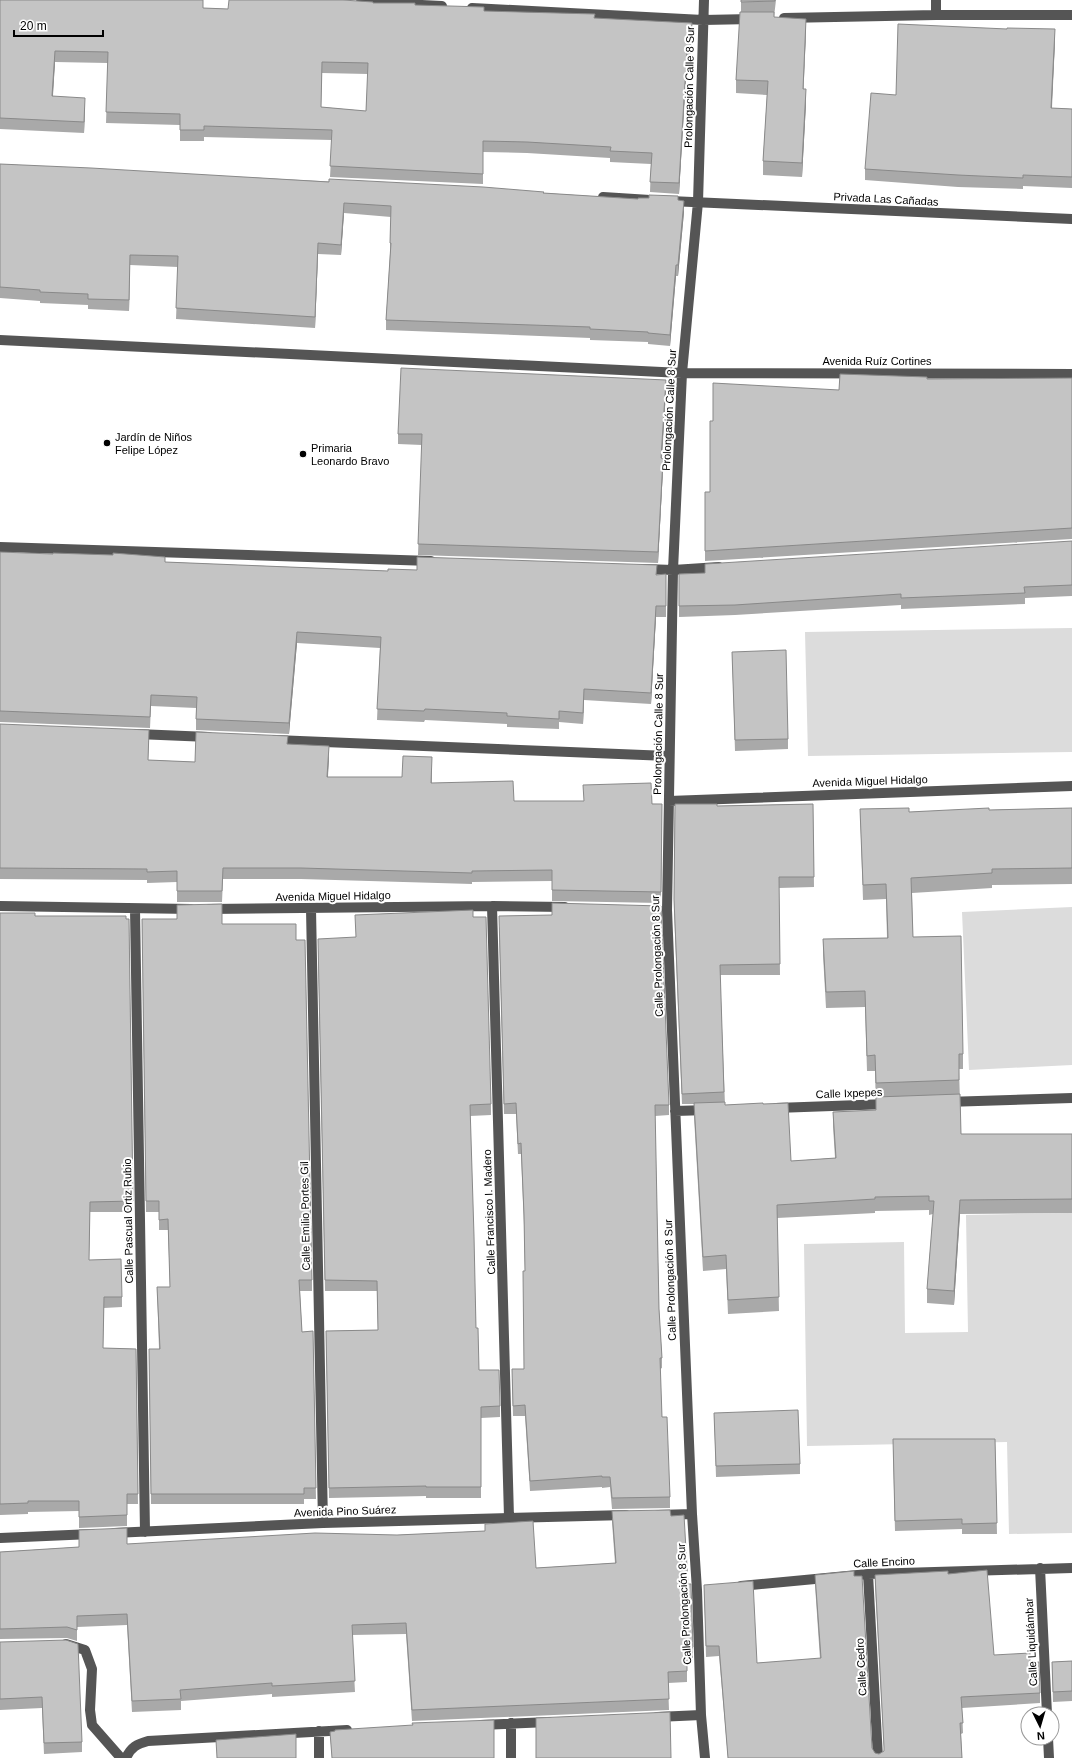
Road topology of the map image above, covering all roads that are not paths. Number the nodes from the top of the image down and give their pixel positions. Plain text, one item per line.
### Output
1 (704, 0) edge
2 (936, 0) edge
3 (354, 1) edge
4 (449, 6) edge
5 (465, 7) edge
6 (936, 15) junction
7 (1072, 15) edge
8 (703, 20) junction
9 (595, 197) edge
10 (698, 202) junction
11 (1072, 219) edge
12 (0, 340) edge
13 (682, 373) junction
14 (1072, 374) edge
15 (0, 547) edge
16 (443, 562) edge
17 (729, 566) edge
18 (633, 568) edge
19 (673, 570) junction
20 (127, 734) edge
21 (223, 738) edge
22 (263, 739) edge
23 (668, 756) junction
24 (1072, 786) edge
25 (669, 801) junction
26 (0, 906) edge
27 (492, 906) junction
28 (311, 908) junction
29 (571, 908) edge
30 (135, 909) junction
31 (1072, 1098) edge
32 (937, 1102) edge
33 (897, 1104) edge
34 (762, 1108) edge
35 (714, 1110) edge
36 (674, 1111) junction
37 (692, 1514) junction
38 (510, 1517) junction
39 (323, 1523) junction
40 (145, 1532) junction
41 (0, 1538) edge
42 (1040, 1568) junction
43 (1072, 1568) edge
44 (868, 1574) junction
45 (728, 1587) edge
46 (59, 1644) edge
47 (1047, 1706) edge
48 (701, 1715) junction
49 (645, 1718) edge
50 (558, 1721) edge
51 (510, 1723) junction
52 (471, 1725) edge
53 (359, 1730) edge
54 (319, 1731) junction
55 (1048, 1746) edge
56 (121, 1758) edge
57 (126, 1758) edge
58 (319, 1758) edge
59 (511, 1758) edge
60 (705, 1758) edge
61 (878, 1758) edge
62 (1049, 1758) edge

1 - 8 street
2 - 6 street
3 - 4 street
5 - 8 street
6 - 7 street
6 - 8 street
8 - 10 street, Prolongación Calle 8 Sur
9 - 10 street, Privada Las Cañadas
10 - 11 street, Privada Las Cañadas
10 - 13 street, Prolongación Calle 8 Sur
12 - 13 street, Avenida Ruíz Cortines
13 - 14 street, Avenida Ruíz Cortines
13 - 19 street, Prolongación Calle 8 Sur
15 - 16 street
17 - 19 street
18 - 19 street
19 - 23 street, Prolongación Calle 8 Sur
20 - 21 street
22 - 23 street
23 - 25 street, Prolongación Calle 8 Sur
24 - 25 street, Avenida Miguel Hidalgo
25 - 36 street, Calle Prolongación 8 Sur
26 - 30 street, Avenida Miguel Hidalgo
27 - 28 street, Avenida Miguel Hidalgo
27 - 29 street, Avenida Miguel Hidalgo
27 - 38 street, Calle Francisco I. Madero
28 - 30 street, Avenida Miguel Hidalgo
28 - 39 street, Calle Emilio Portes Gil
30 - 40 street, Calle Pascual Ortiz Rubio
31 - 32 street
33 - 34 street, Calle Ixpepes
35 - 36 street
36 - 37 street, Calle Prolongación 8 Sur
37 - 38 street, Avenida Pino Suárez
37 - 48 street, Calle Prolongación 8 Sur
38 - 39 street, Avenida Pino Suárez
39 - 40 street, Avenida Pino Suárez
40 - 41 street, Avenida Pino Suárez
42 - 43 street, Calle Encino
42 - 44 street, Calle Encino
42 - 47 street, Calle Liquidámbar
44 - 45 street, Calle Encino
44 - 61 street, Calle Cedro
46 - 56 street
48 - 49 street
48 - 60 street, Calle Prolongación 8 Sur
50 - 51 street
51 - 52 street
51 - 59 street
53 - 54 street
54 - 57 street
54 - 58 street
55 - 62 street

